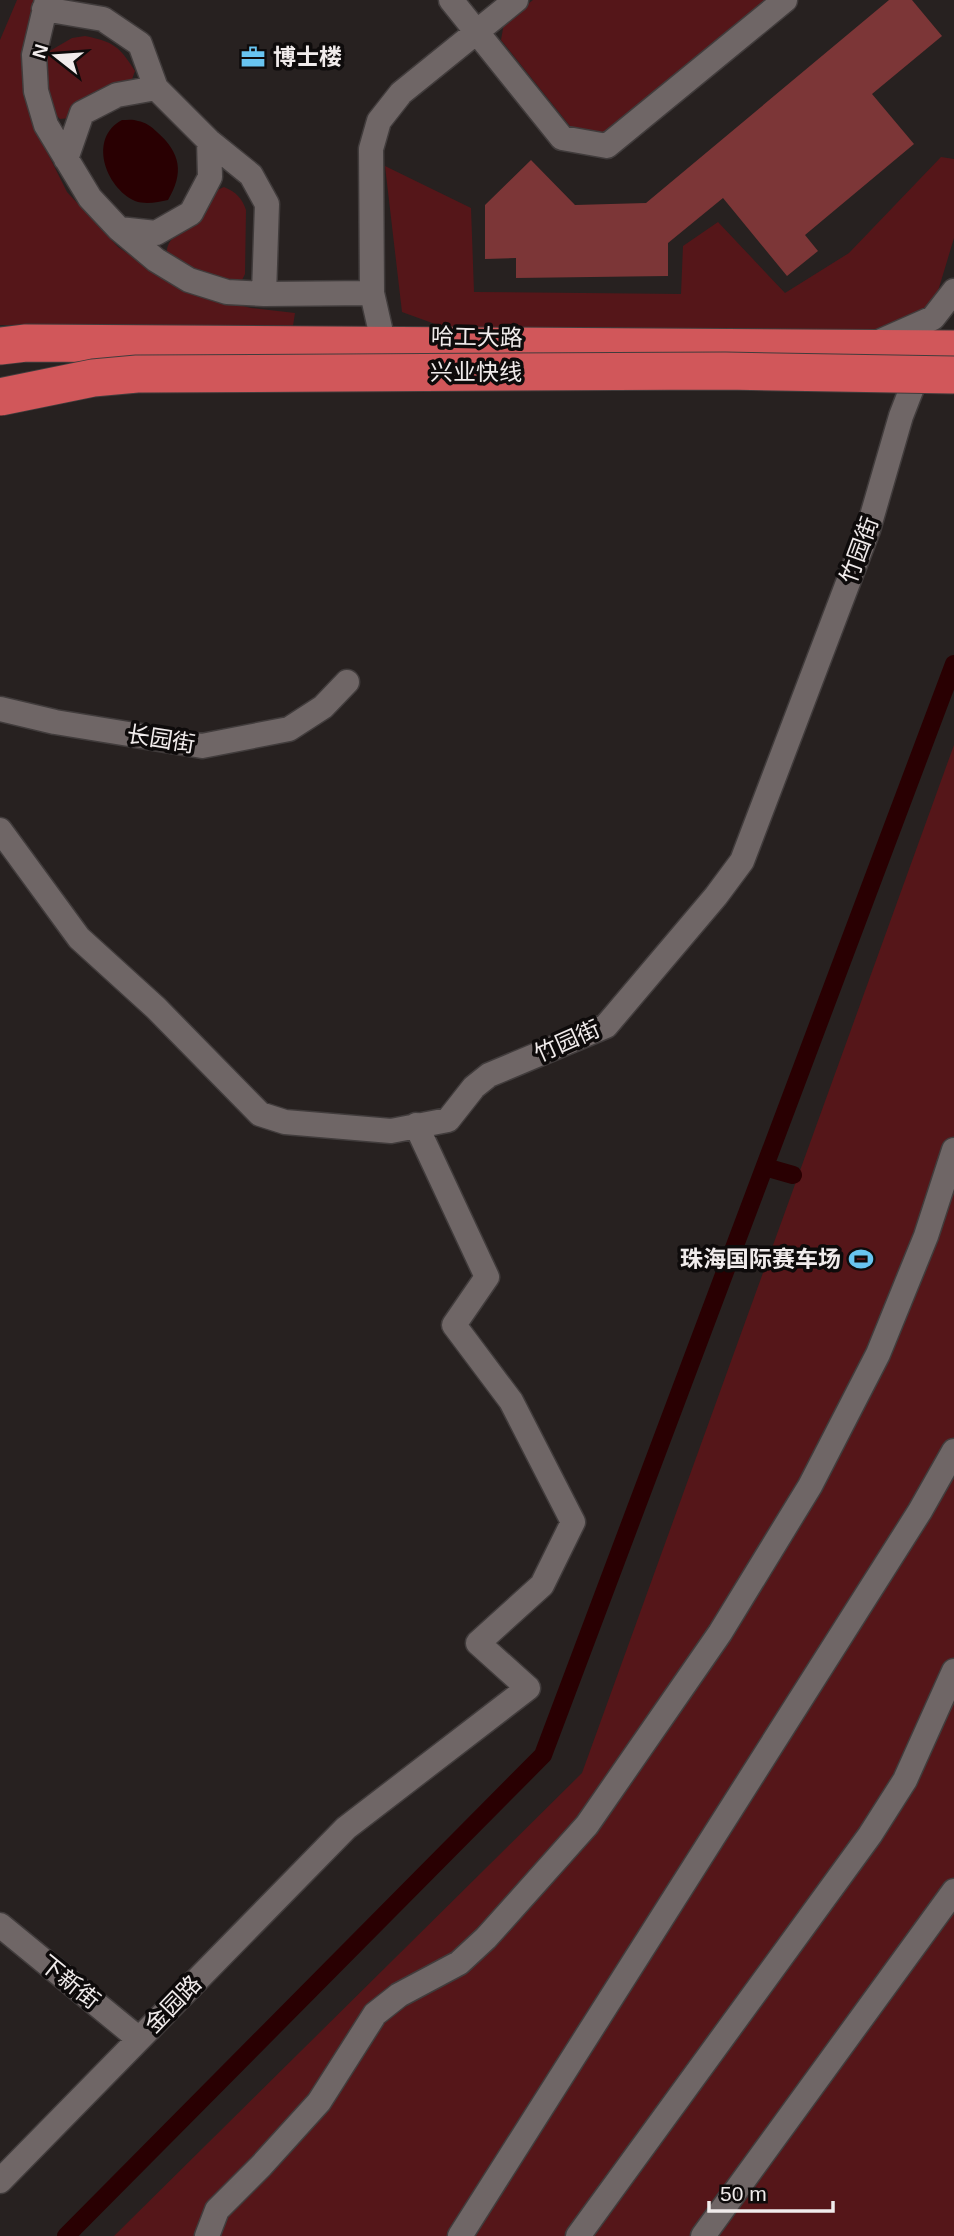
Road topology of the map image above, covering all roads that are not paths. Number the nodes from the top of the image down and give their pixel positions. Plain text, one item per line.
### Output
1 (451, 0) edge
2 (516, 0) edge
3 (785, 0) edge
4 (45, 4) edge
5 (478, 31) junction
6 (156, 88) junction
7 (209, 141) junction
8 (66, 159) junction
9 (119, 229) junction
10 (954, 291) edge
11 (372, 293) junction
12 (264, 295) junction
13 (382, 337) junction
14 (881, 341) junction
15 (954, 342) edge
16 (0, 344) edge
17 (954, 351) edge
18 (954, 375) edge
19 (0, 379) edge
20 (915, 380) junction
21 (954, 381) edge
22 (0, 397) edge
23 (347, 682) dead end
24 (0, 709) edge
25 (0, 830) edge
26 (415, 1125) junction
27 (954, 1150) edge
28 (954, 1451) edge
29 (954, 1671) edge
30 (954, 1891) edge
31 (0, 1925) edge
32 (139, 2039) junction
33 (0, 2181) edge
34 (207, 2236) edge
35 (460, 2236) edge
36 (578, 2236) edge
37 (704, 2236) edge

1 - 5 street
2 - 5 street
3 - 5 street
4 - 6 street
4 - 8 street
5 - 11 street
6 - 7 street
6 - 8 street
7 - 9 street
7 - 12 street
8 - 9 street
9 - 12 street
10 - 14 street
11 - 12 street
11 - 13 street
13 - 14 street, 哈工大路
13 - 16 street, 哈工大路
14 - 15 street, 哈工大路
16 - 17 highway, 兴业快线
17 - 20 street
18 - 22 highway, 兴业快线, bridge
19 - 20 street, 哈工大路
20 - 21 street, 哈工大路
20 - 26 street, 竹园街
23 - 24 street, 长园街
25 - 26 street, 竹园街
26 - 32 street, 金园路
27 - 34 street
28 - 35 street
29 - 36 street
30 - 37 street
31 - 32 street, 下新街
32 - 33 street, 金园路

